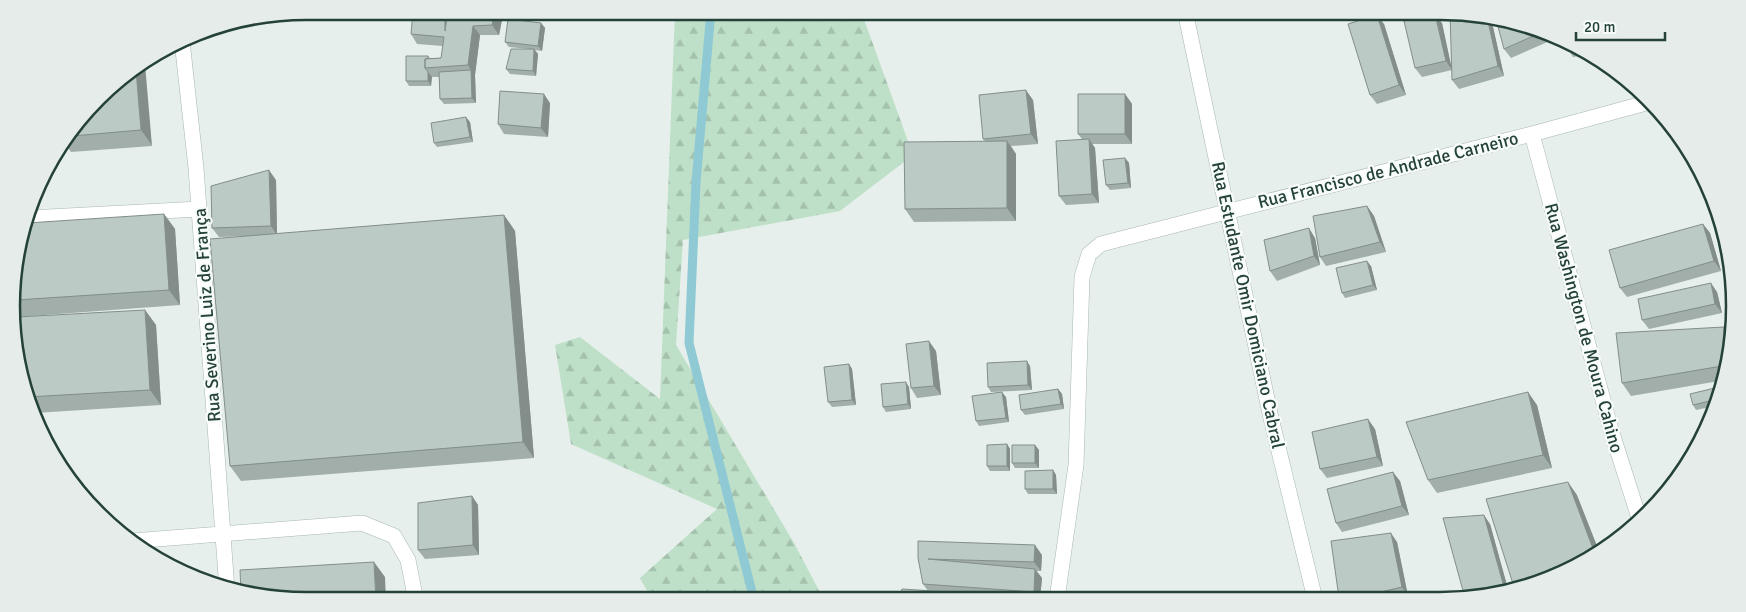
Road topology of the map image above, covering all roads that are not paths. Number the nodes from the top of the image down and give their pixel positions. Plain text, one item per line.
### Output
1 (1187, 20) edge
2 (183, 48) edge
3 (1642, 104) edge
4 (1532, 134) junction
5 (198, 209) junction
6 (1227, 211) junction
7 (34, 218) edge
8 (1637, 513) edge
9 (224, 534) junction
10 (142, 540) edge
11 (227, 581) edge
12 (414, 592) edge
13 (1059, 592) edge
14 (1314, 592) edge

1 - 6 street, Rua Estudante Omir Domiciano Cabral
2 - 5 street, Rua Severino Luiz de França
3 - 4 street, Rua Francisco de Andrade Carneiro
4 - 6 street, Rua Francisco de Andrade Carneiro
4 - 8 street, Rua Washington de Moura Cahino
5 - 7 street
5 - 9 street, Rua Severino Luiz de França
6 - 13 street, Rua Francisco de Andrade Carneiro
6 - 14 street, Rua Estudante Omir Domiciano Cabral
9 - 10 street
9 - 11 street, Rua Severino Luiz de França
9 - 12 street

